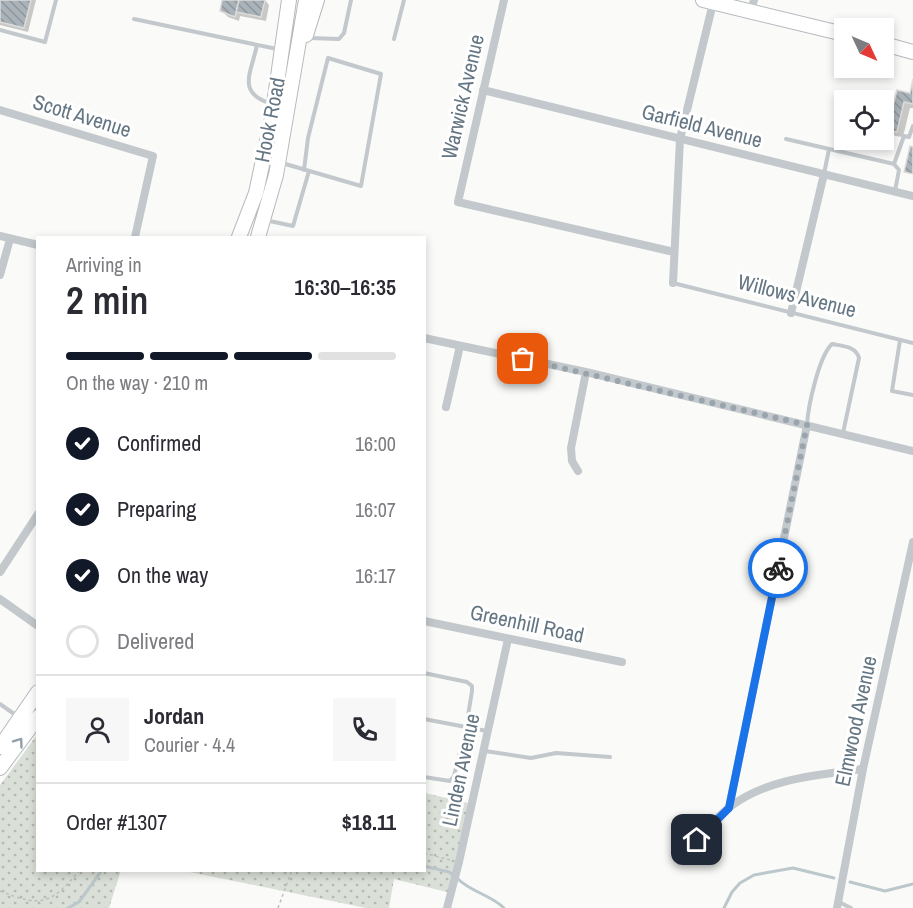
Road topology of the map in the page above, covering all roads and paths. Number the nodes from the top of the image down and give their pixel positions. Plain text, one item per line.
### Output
1 (56, 0) edge
2 (290, 0) edge
3 (306, 0) edge
4 (317, 0) edge
5 (351, 0) edge
6 (404, 0) edge
7 (504, 0) edge
8 (708, 1) edge
9 (753, 5) edge
10 (134, 18) dead end
11 (0, 30) edge
12 (834, 31) edge
13 (305, 38) junction
14 (394, 39) dead end
15 (257, 45) junction
16 (894, 47) edge
17 (283, 50) junction
18 (913, 52) edge
19 (296, 59) junction
20 (483, 90) junction
21 (274, 105) junction
22 (0, 110) edge
23 (913, 126) edge
24 (680, 139) junction
25 (786, 139) dead end
26 (829, 149) junction
27 (278, 162) junction
28 (894, 164) junction
29 (306, 170) junction
30 (824, 174) junction
31 (895, 192) junction
32 (913, 196) edge
33 (264, 219) junction
34 (0, 236) edge
35 (135, 236) edge
36 (239, 236) edge
37 (258, 236) edge
38 (10, 239) junction
39 (36, 245) edge
40 (674, 252) junction
41 (0, 275) edge
42 (673, 283) joint
43 (790, 313) junction
44 (426, 338) edge
45 (900, 340) junction
46 (913, 343) edge
47 (460, 346) junction
48 (586, 372) junction
49 (913, 395) edge
50 (446, 407) dead end
51 (807, 425) junction
52 (843, 434) junction
53 (913, 451) edge
54 (578, 471) dead end
55 (36, 517) edge
56 (913, 542) edge
57 (0, 572) edge
58 (0, 599) edge
59 (426, 621) edge
60 (36, 625) edge
61 (508, 639) junction
62 (622, 662) dead end
63 (426, 673) edge
64 (36, 695) edge
65 (0, 704) edge
66 (21, 718) junction
67 (426, 719) edge
68 (36, 720) edge
69 (466, 728) junction
70 (488, 731) junction
71 (0, 747) edge
72 (484, 750) junction
73 (610, 757) dead end
74 (0, 768) edge
75 (863, 769) junction
76 (426, 777) edge
77 (729, 808) junction
78 (689, 849) dead end
79 (426, 854) edge
80 (458, 862) junction
81 (78, 872) edge
82 (291, 872) edge
83 (0, 891) edge
84 (838, 905) edge
85 (278, 908) edge
86 (447, 908) edge
87 (851, 908) edge

1 - 11 lane
2 - 17 main road, Hook Road
3 - 19 main road, Hook Road
4 - 13 main road
5 - 13 lane
6 - 14 lane
7 - 20 street, Warwick Avenue
8 - 9 main road
8 - 24 street
9 - 12 main road
10 - 15 lane
13 - 19 main road
15 - 17 lane
15 - 21 lane
16 - 18 main road
17 - 21 main road, Hook Road
19 - 27 main road, Hook Road
20 - 24 street, Garfield Avenue
20 - 40 street, Warwick Avenue
21 - 36 main road, Hook Road
22 - 35 street, Scott Avenue
23 - 28 lane
24 - 30 street, Garfield Avenue
24 - 40 street
25 - 26 lane
26 - 28 lane
26 - 30 lane
27 - 29 lane
27 - 33 main road, Hook Road
28 - 31 lane
29 - 29 lane
29 - 33 lane
30 - 31 street, Garfield Avenue
30 - 43 street
31 - 32 street, Garfield Avenue
33 - 37 main road, Hook Road
34 - 38 street
38 - 39 street
38 - 41 street
40 - 42 street
42 - 43 lane, Willows Avenue
43 - 45 lane, Willows Avenue
44 - 47 street
45 - 46 lane, Willows Avenue
45 - 49 lane
47 - 48 street
47 - 50 street
48 - 51 street
48 - 54 street
51 - 52 street
51 - 52 lane
51 - 77 street
52 - 53 street
55 - 57 street
56 - 75 street, Elmwood Avenue
58 - 60 street
59 - 61 street, Greenhill Road
61 - 62 street, Greenhill Road
61 - 70 street, Linden Avenue
63 - 69 lane
64 - 66 main road
65 - 66 lane
66 - 71 main road
67 - 69 lane
74 -> 68 main road
69 - 70 lane
69 - 76 lane
70 - 72 street, Linden Avenue
72 - 73 lane
72 - 80 street, Linden Avenue
75 - 77 street
75 - 84 street, Elmwood Avenue
77 - 78 street
79 - 80 path
80 - 86 street, Linden Avenue
81 - 83 path
82 - 85 path
84 - 87 lane

